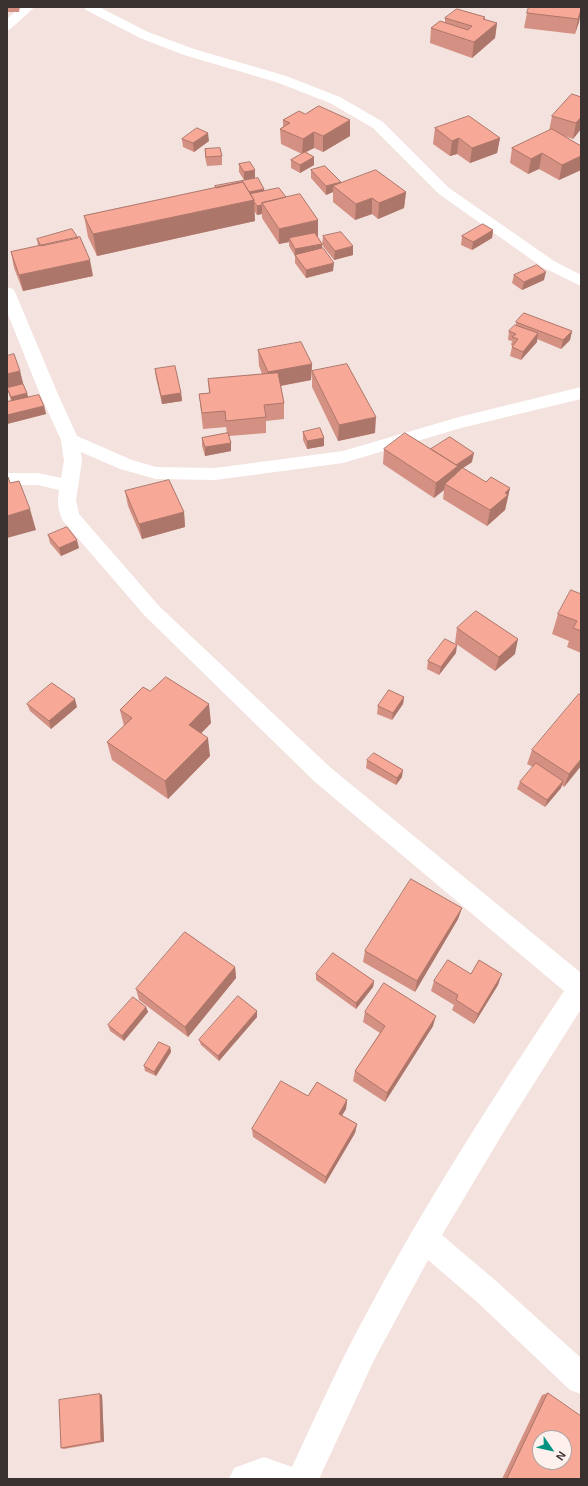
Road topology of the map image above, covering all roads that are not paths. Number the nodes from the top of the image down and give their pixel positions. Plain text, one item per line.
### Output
1 (28, 7) edge
2 (90, 7) edge
3 (7, 27) edge
4 (581, 281) edge
5 (7, 292) edge
6 (581, 393) edge
7 (70, 440) junction
8 (7, 479) edge
9 (69, 486) junction
10 (581, 988) edge
11 (424, 1238) junction
12 (581, 1378) edge
13 (245, 1479) edge
14 (283, 1479) edge
15 (303, 1479) edge

1 - 3 street
2 - 4 street
5 - 7 street
6 - 7 street
7 - 9 street
8 - 9 street
9 - 10 street
10 - 11 street
11 - 12 street
11 - 15 street
13 - 14 street

